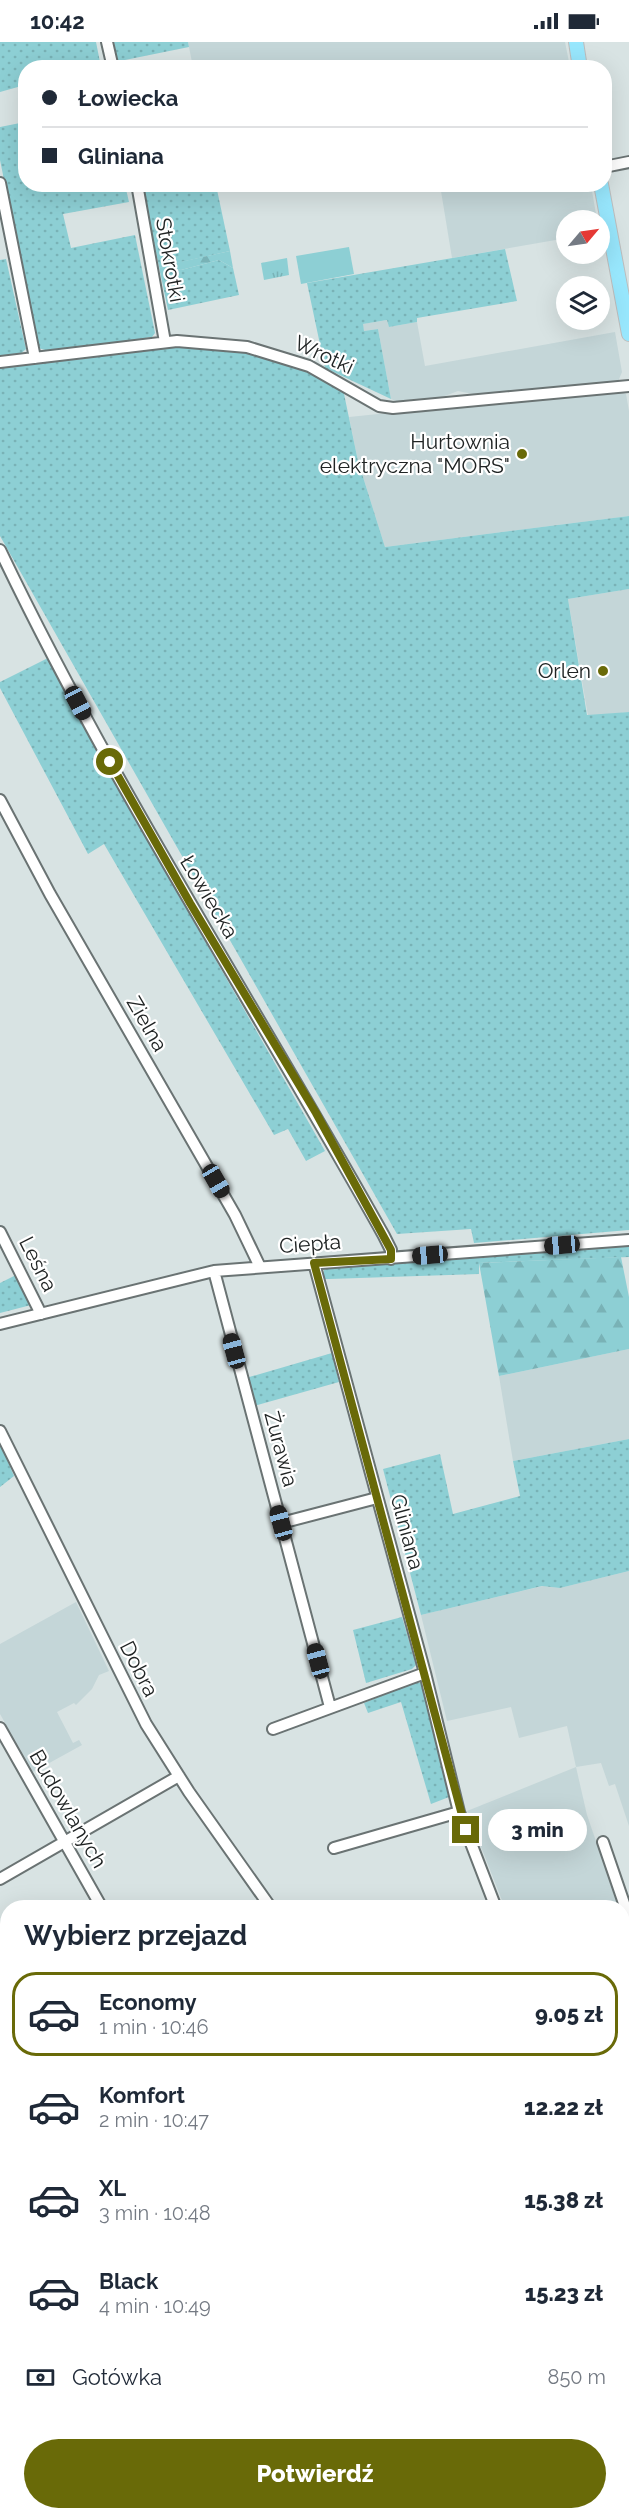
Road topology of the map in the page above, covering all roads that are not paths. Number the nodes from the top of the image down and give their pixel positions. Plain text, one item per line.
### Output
1 (107, 42) edge
2 (576, 42) edge
3 (111, 60) edge
4 (579, 60) edge
5 (629, 162) edge
6 (612, 165) edge
7 (0, 183) edge
8 (138, 192) edge
9 (603, 192) edge
10 (629, 334) edge
11 (165, 342) junction
12 (35, 358) junction
13 (0, 362) edge
14 (629, 386) edge
15 (0, 550) edge
16 (0, 800) edge
17 (0, 1232) edge
18 (629, 1240) edge
19 (391, 1259) junction
20 (314, 1263) junction
21 (260, 1267) junction
22 (214, 1271) junction
23 (41, 1314) junction
24 (0, 1324) edge
25 (0, 1431) edge
26 (377, 1498) junction
27 (281, 1523) junction
28 (425, 1673) junction
29 (330, 1707) junction
30 (0, 1728) edge
31 (273, 1730) dead end
32 (179, 1776) junction
33 (459, 1812) junction
34 (65, 1842) junction
35 (603, 1842) dead end
36 (334, 1848) dead end
37 (0, 1879) edge
38 (98, 1900) edge
39 (265, 1900) edge
40 (493, 1900) edge
41 (623, 1900) edge

1 - 3 street
2 - 4 main road
5 - 6 street
7 - 12 street
8 - 11 street, Stokrotki
9 - 10 main road
11 - 12 street, Wrotki
11 - 14 street, Wrotki
12 - 13 street, Wrotki
15 - 19 street, Łowiecka
16 - 21 street, Zielna
17 - 23 street, Leśna
18 - 19 street, Ciepła
19 - 20 street, Ciepła
20 - 21 street, Ciepła
20 - 26 street, Gliniana
21 - 22 street, Ciepła
22 - 23 street, Ciepła
22 - 27 street, Żurawia
23 - 24 street, Ciepła
25 - 32 street, Dobra
26 - 27 street
26 - 28 street, Gliniana
27 - 29 street, Żurawia
28 - 29 street
28 - 33 street, Gliniana
29 - 31 street
30 - 34 street, Budowlanych
32 - 34 street
32 - 39 street, Dobra
33 - 36 street
33 - 40 street, Gliniana
34 - 37 street
34 - 38 street, Budowlanych
35 - 41 street

